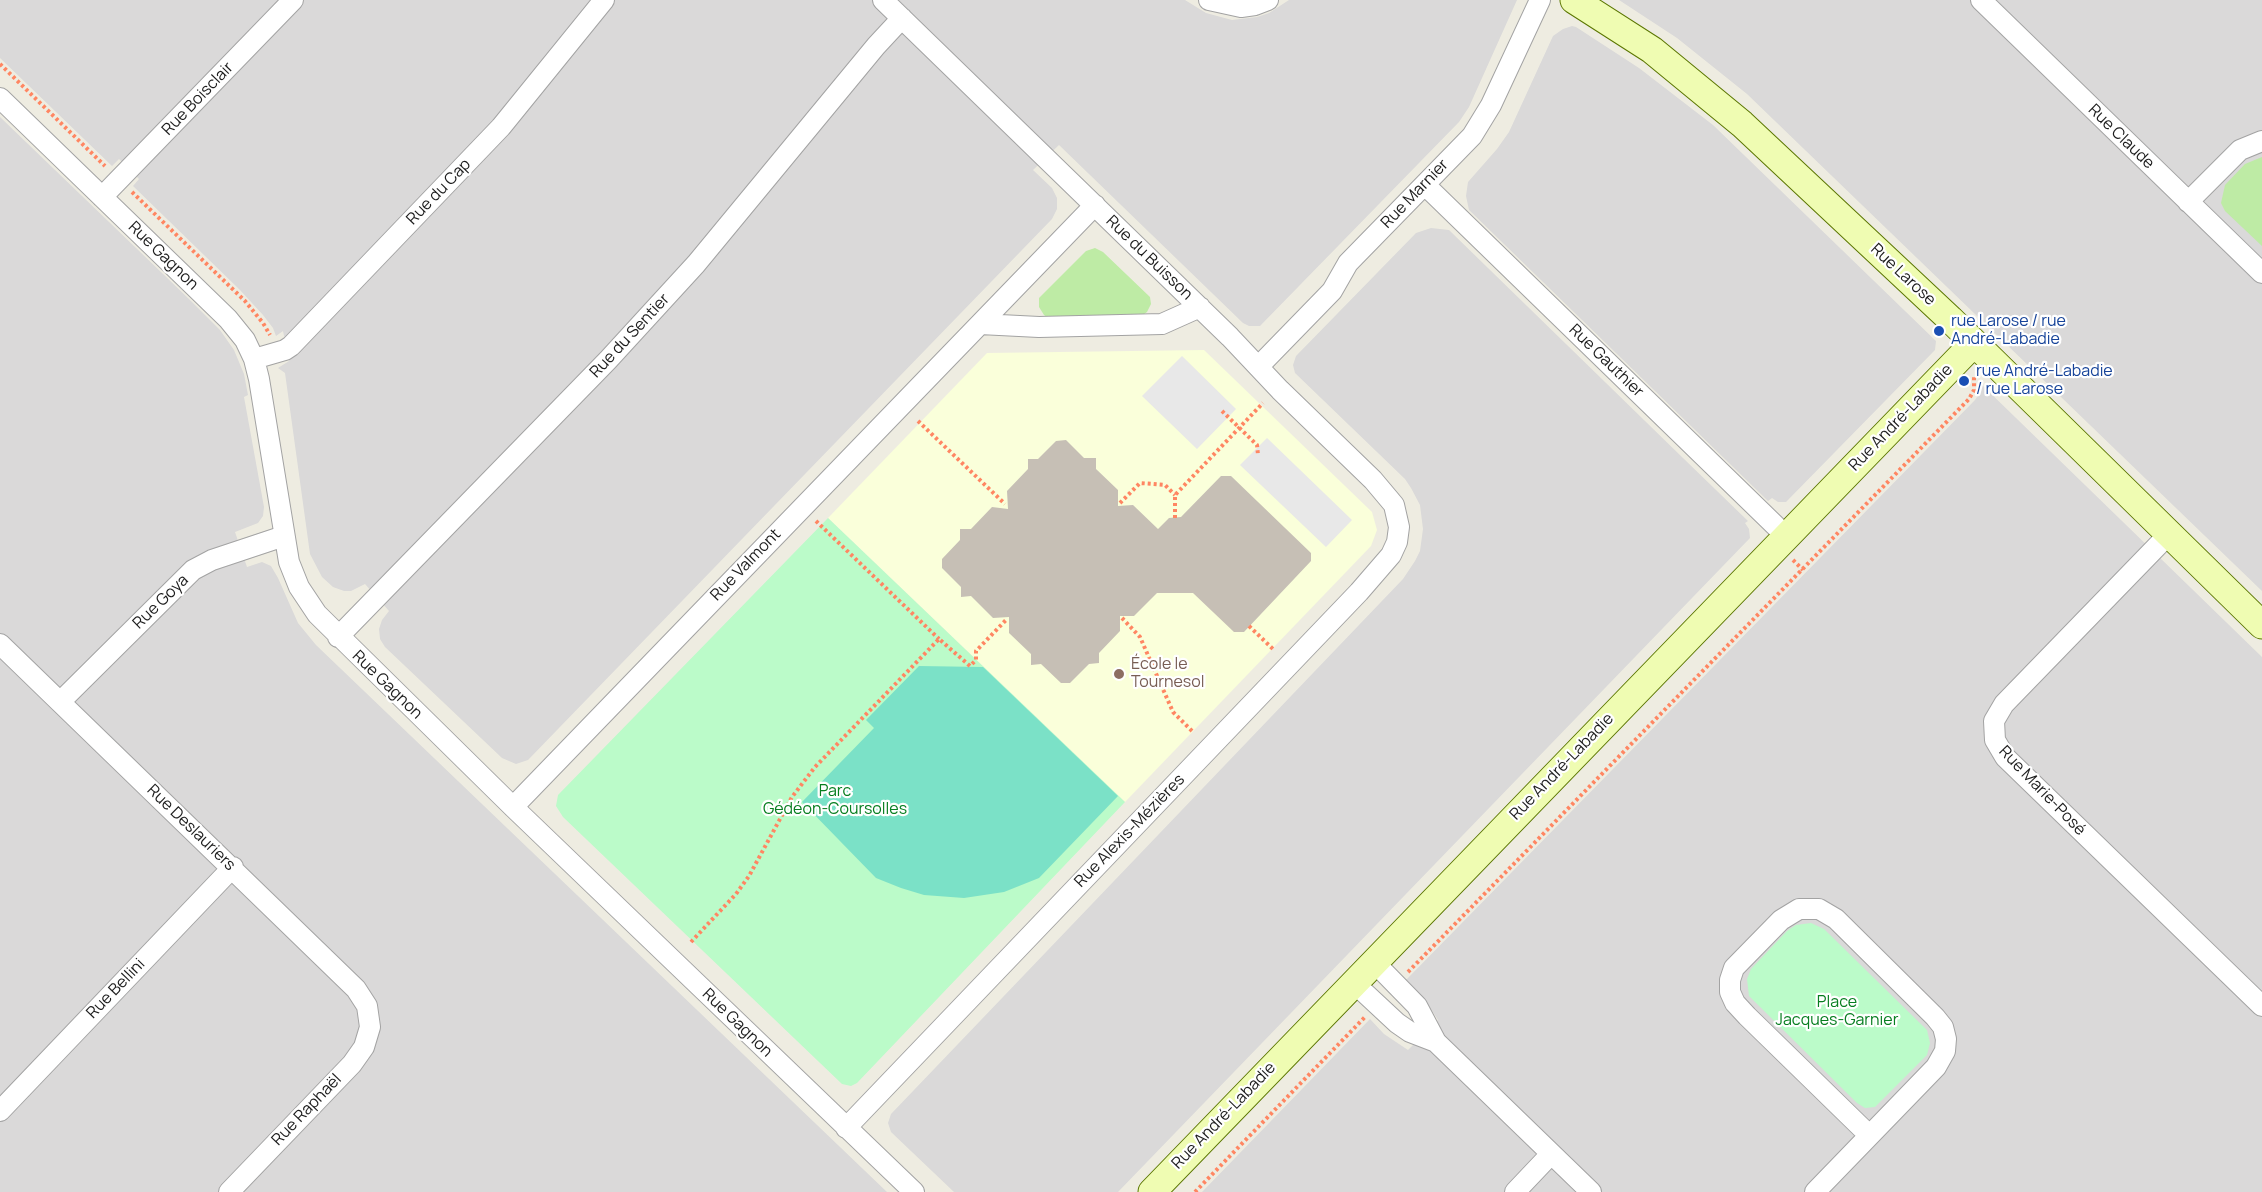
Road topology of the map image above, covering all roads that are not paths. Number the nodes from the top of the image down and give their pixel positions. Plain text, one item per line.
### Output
1 (293, 0) edge
2 (604, 0) edge
3 (883, 0) edge
4 (1209, 0) edge
5 (1268, 0) edge
6 (1540, 0) edge
7 (1574, 0) edge
8 (1981, 0) edge
9 (902, 18) junction
10 (0, 98) edge
11 (2262, 141) edge
12 (1425, 185) junction
13 (102, 197) junction
14 (2188, 202) junction
15 (1095, 205) junction
16 (2262, 273) edge
17 (1200, 307) junction
18 (980, 324) junction
19 (1974, 343) junction
20 (254, 359) junction
21 (1259, 366) junction
22 (1399, 526) joint
23 (2168, 535) junction
24 (284, 536) junction
25 (1789, 548) junction
26 (2262, 626) edge
27 (338, 637) junction
28 (0, 644) edge
29 (60, 702) junction
30 (513, 807) junction
31 (233, 867) junction
32 (1373, 961) junction
33 (1353, 982) junction
34 (2262, 1006) edge
35 (370, 1020) joint
36 (1436, 1042) junction
37 (0, 1111) edge
38 (846, 1128) junction
39 (1869, 1135) junction
40 (1551, 1154) junction
41 (229, 1192) edge
42 (914, 1192) edge
43 (1152, 1192) edge
44 (1515, 1192) edge
45 (1591, 1192) edge
46 (1815, 1192) edge

1 - 13 street, Rue Boisclair
2 - 20 street, Rue du Cap
3 - 9 street, Rue du Buisson
4 - 5 street
6 - 12 street, Rue Marnier
7 - 19 street, Rue Larose
8 - 14 street, Rue Claude
9 - 15 street, Rue du Buisson
9 - 27 street, Rue du Sentier
10 - 13 street, Rue Gagnon
11 - 14 street
12 - 21 street, Rue Marnier
12 - 25 street, Rue Gauthier
13 - 20 street, Rue Gagnon
14 - 16 street, Rue Claude
15 - 17 street, Rue du Buisson
15 - 18 street, Rue Valmont
17 - 18 street
17 - 21 street, Rue du Buisson
18 - 30 street, Rue Valmont
19 - 23 street, Rue Larose
19 - 25 street, Rue André-Labadie
20 - 24 street, Rue Gagnon
21 - 22 street, Rue du Buisson
22 - 38 street, Rue Alexis-Mézières
23 - 26 street, Rue Larose
23 - 34 street, Rue Marie-Posé
24 - 27 street, Rue Gagnon
24 - 29 street, Rue Goya
25 - 32 street, Rue André-Labadie
27 - 30 street, Rue Gagnon
28 - 29 street, Rue Deslauriers
29 - 31 street, Rue Deslauriers
30 - 38 street, Rue Gagnon
31 - 35 street, Rue Deslauriers
31 - 37 street, Rue Bellini
32 - 33 street, Rue André-Labadie
32 - 36 street
33 - 36 street
33 - 43 street, Rue André-Labadie
35 - 41 street, Rue Raphaël
36 - 40 street
38 - 42 street, Rue Gagnon
39 - 39 street
39 - 46 street
40 - 44 street
40 - 45 street

